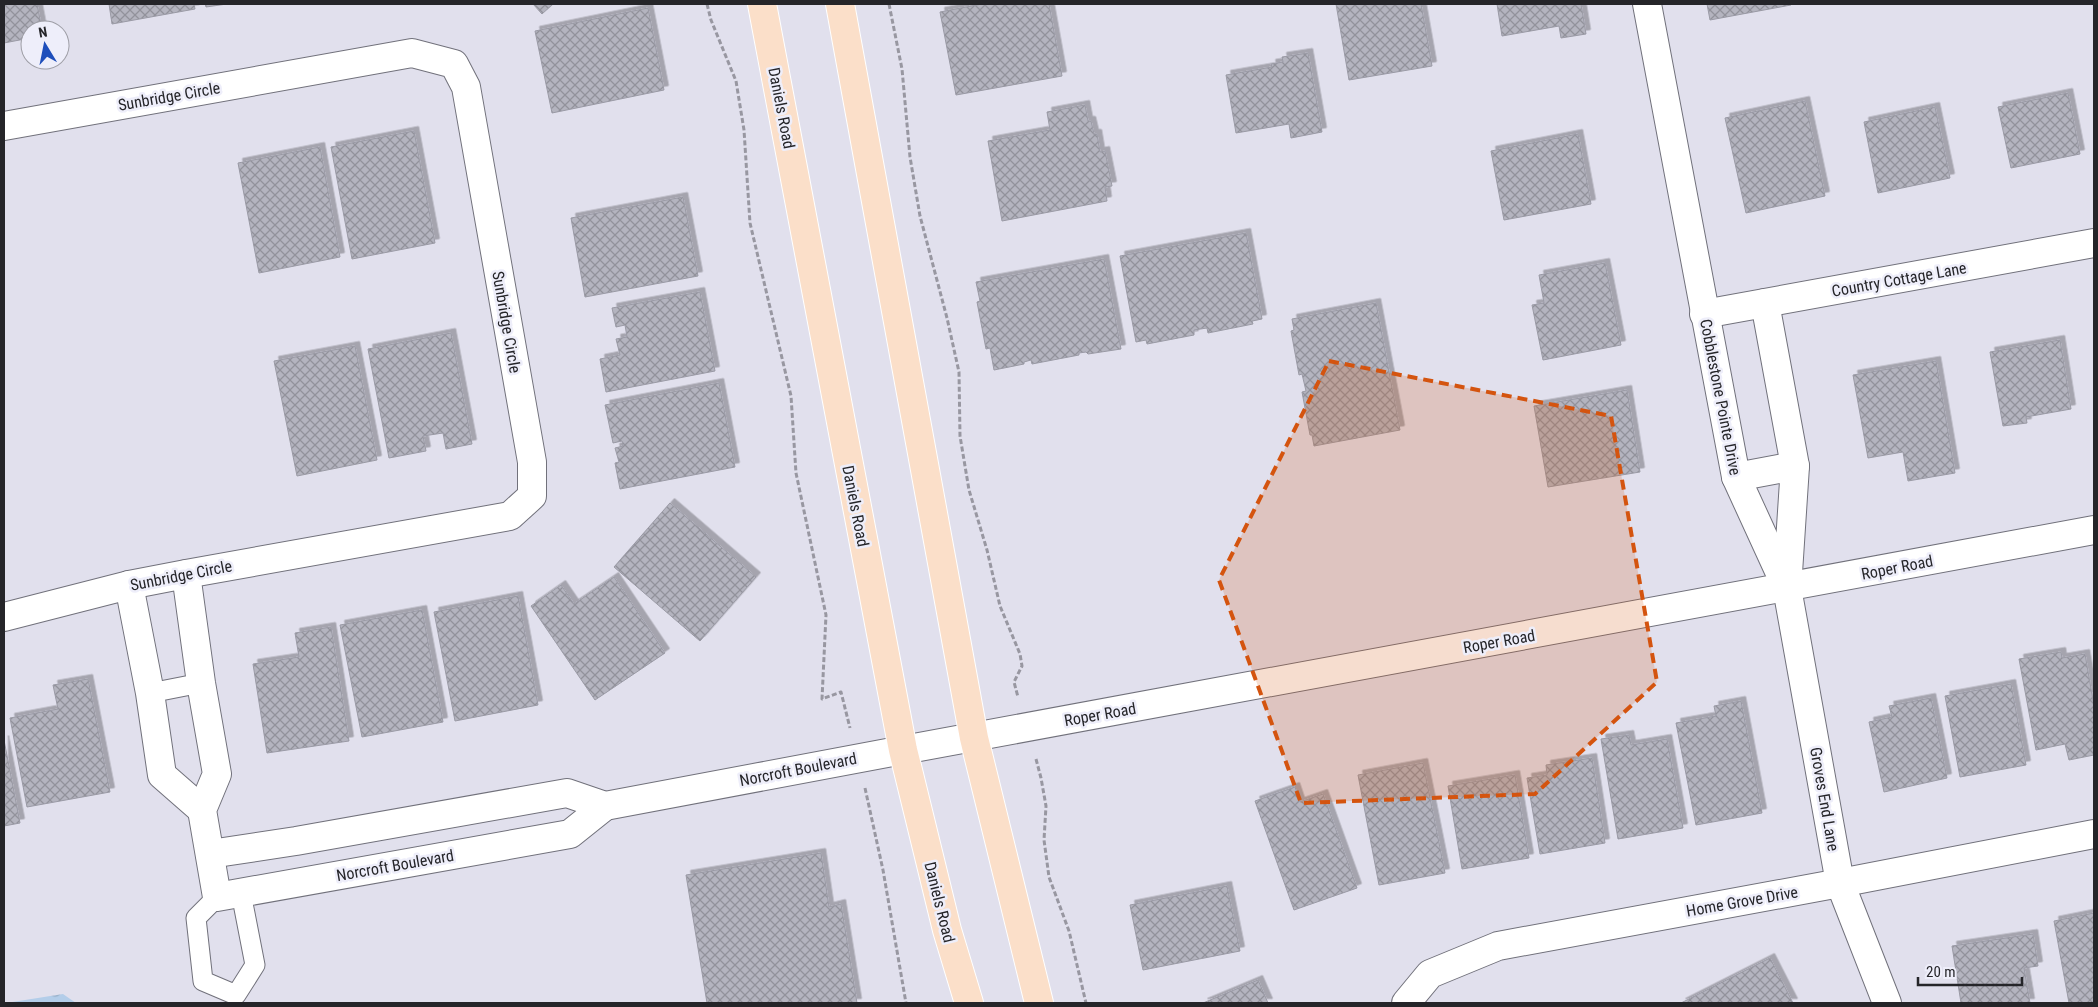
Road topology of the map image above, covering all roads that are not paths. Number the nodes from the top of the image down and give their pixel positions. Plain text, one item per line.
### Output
1 (762, 4) edge
2 (840, 4) edge
3 (1647, 4) edge
4 (4, 126) edge
5 (2094, 243) edge
6 (1765, 303) junction
7 (1704, 314) junction
8 (1794, 466) junction
9 (1736, 477) junction
10 (2094, 530) edge
11 (186, 574) junction
12 (129, 585) junction
13 (1787, 588) junction
14 (4, 617) edge
15 (201, 683) junction
16 (150, 693) junction
17 (974, 738) junction
18 (902, 750) junction
19 (605, 806) junction
20 (202, 810) junction
21 (2094, 834) edge
22 (210, 854) junction
23 (1840, 883) junction
24 (229, 895) junction
25 (969, 1003) edge
26 (1039, 1003) edge
27 (1406, 1003) edge
28 (1887, 1003) edge

1 - 18 main road, Daniels Road
2 - 17 main road
3 - 7 street, Cobblestone Pointe Drive
4 - 11 street, Sunbridge Circle
5 - 6 street, Country Cottage Lane
6 - 7 street, Country Cottage Lane
6 - 8 street
7 - 9 street, Cobblestone Pointe Drive
8 - 9 street
8 - 13 street
9 - 13 street, Cobblestone Pointe Drive
10 - 13 street, Roper Road
11 - 12 street, Sunbridge Circle
11 - 15 street
12 - 14 street, Sunbridge Circle
12 - 16 street
13 - 17 street, Roper Road
13 - 23 street, Groves End Lane
15 - 16 lane
15 - 20 street
16 - 20 street
17 - 18 street, Roper Road
17 - 26 main road
18 - 19 street, Norcroft Boulevard
18 - 25 main road, Daniels Road
19 - 22 street, Norcroft Boulevard
19 - 24 street, Norcroft Boulevard
20 - 22 street
21 - 23 street, Home Grove Drive
22 - 24 street
23 - 27 street, Home Grove Drive
23 - 28 street, Groves End Lane
24 - 24 lane

